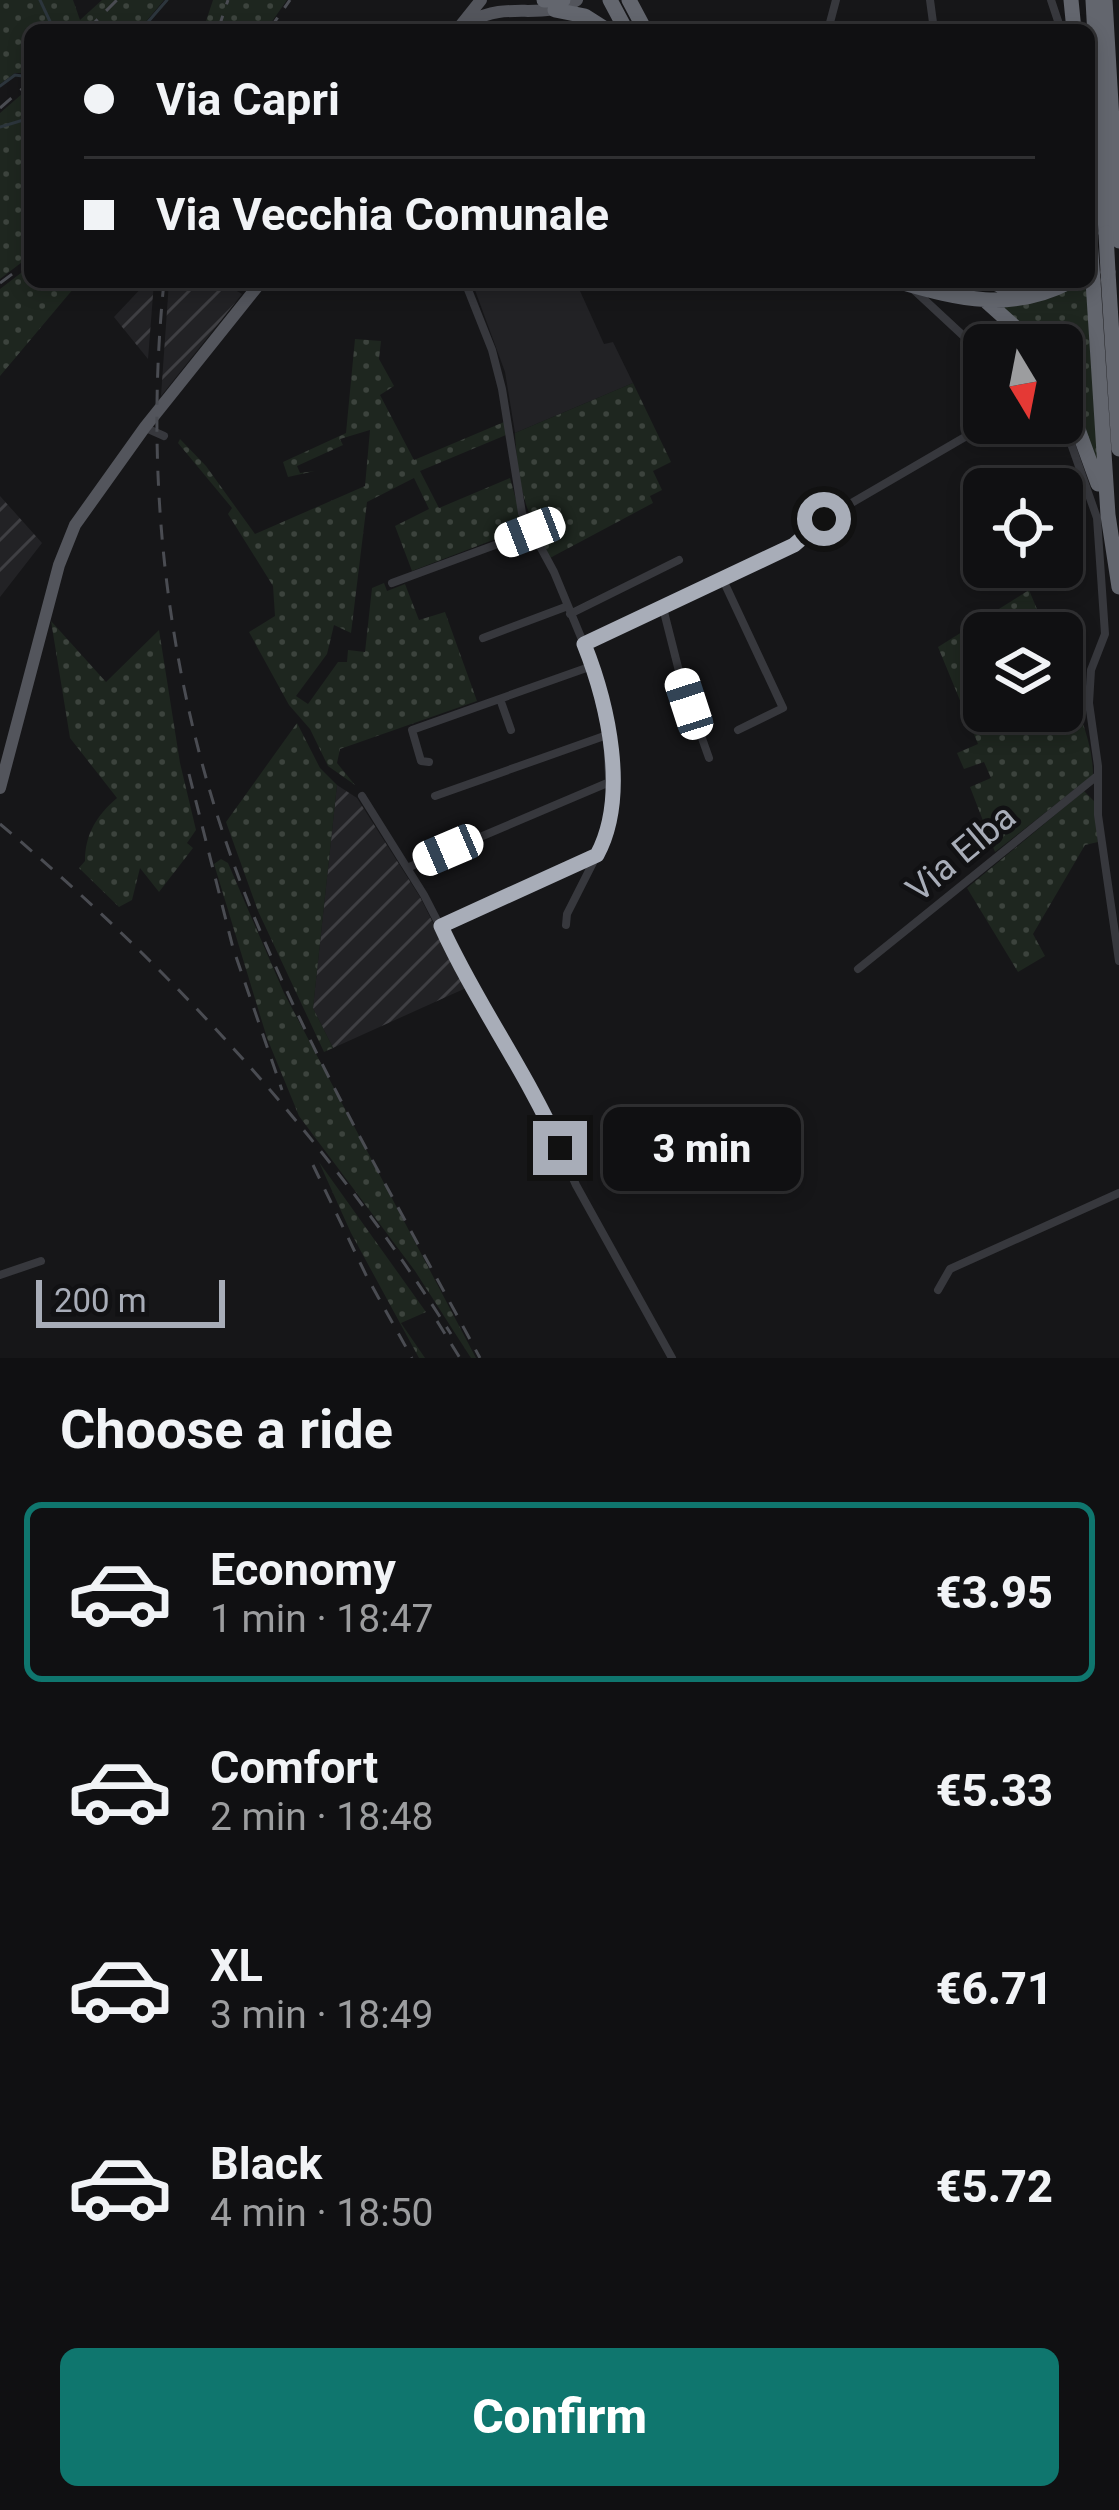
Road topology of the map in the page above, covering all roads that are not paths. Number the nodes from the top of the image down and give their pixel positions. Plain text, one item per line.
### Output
1 (578, 0) edge
2 (1110, 0) edge
3 (554, 3) edge
4 (471, 24) edge
5 (598, 24) edge
6 (1095, 36) edge
7 (1095, 106) edge
8 (1102, 163) junction
9 (1112, 239) edge
10 (256, 288) edge
11 (467, 288) edge
12 (909, 288) edge
13 (926, 288) edge
14 (957, 288) edge
15 (1006, 288) edge
16 (1033, 288) edge
17 (1055, 288) edge
18 (1091, 288) edge
19 (1017, 293) junction
20 (987, 302) junction
21 (1012, 324) edge
22 (963, 337) edge
23 (145, 428) junction
24 (164, 436) dead end
25 (963, 438) edge
26 (1071, 444) edge
27 (1083, 444) edge
28 (1119, 448) edge
29 (1108, 515) junction
30 (530, 532) junction
31 (679, 560) dead end
32 (723, 580) junction
33 (392, 584) dead end
34 (1119, 587) edge
35 (663, 608) junction
36 (569, 610) junction
37 (483, 638) dead end
38 (584, 644) junction
39 (592, 666) junction
40 (500, 699) junction
41 (511, 730) dead end
42 (738, 730) dead end
43 (607, 735) junction
44 (709, 758) dead end
45 (429, 762) dead end
46 (1097, 776) junction
47 (612, 781) junction
48 (0, 788) edge
49 (362, 796) dead end
50 (435, 796) dead end
51 (597, 855) junction
52 (407, 868) junction
53 (566, 925) dead end
54 (441, 926) junction
55 (1119, 961) edge
56 (858, 969) dead end
57 (1119, 1193) edge
58 (41, 1261) dead end
59 (0, 1275) edge
60 (938, 1290) dead end
61 (672, 1358) edge

1 - 3 main road
2 - 9 highway
3 - 4 main road
3 - 5 highway
6 - 8 highway
7 - 8 highway
8 - 9 highway
9 - 28 highway, bridge
10 - 23 main road
11 - 30 street
12 - 22 street
13 - 20 highway
14 - 19 highway
15 - 19 highway
16 - 19 highway
17 - 20 highway
18 - 29 highway
20 - 21 highway
23 - 24 street
23 - 48 main road
25 - 32 street
26 - 46 street
27 - 29 highway
29 - 34 highway
30 - 33 street
30 - 36 street
31 - 36 street
32 - 35 street
32 - 42 street
35 - 38 street
35 - 44 street
36 - 37 street
36 - 38 street
38 - 39 street
39 - 40 street
39 - 43 street
40 - 41 street
40 - 45 street
43 - 47 street
43 - 50 street
46 - 55 street
46 - 56 street, Via Elba
47 - 51 street
47 - 52 street
49 - 52 street
51 - 53 street
51 - 54 street
52 - 54 street
54 - 61 street
57 - 60 street
58 - 59 street

